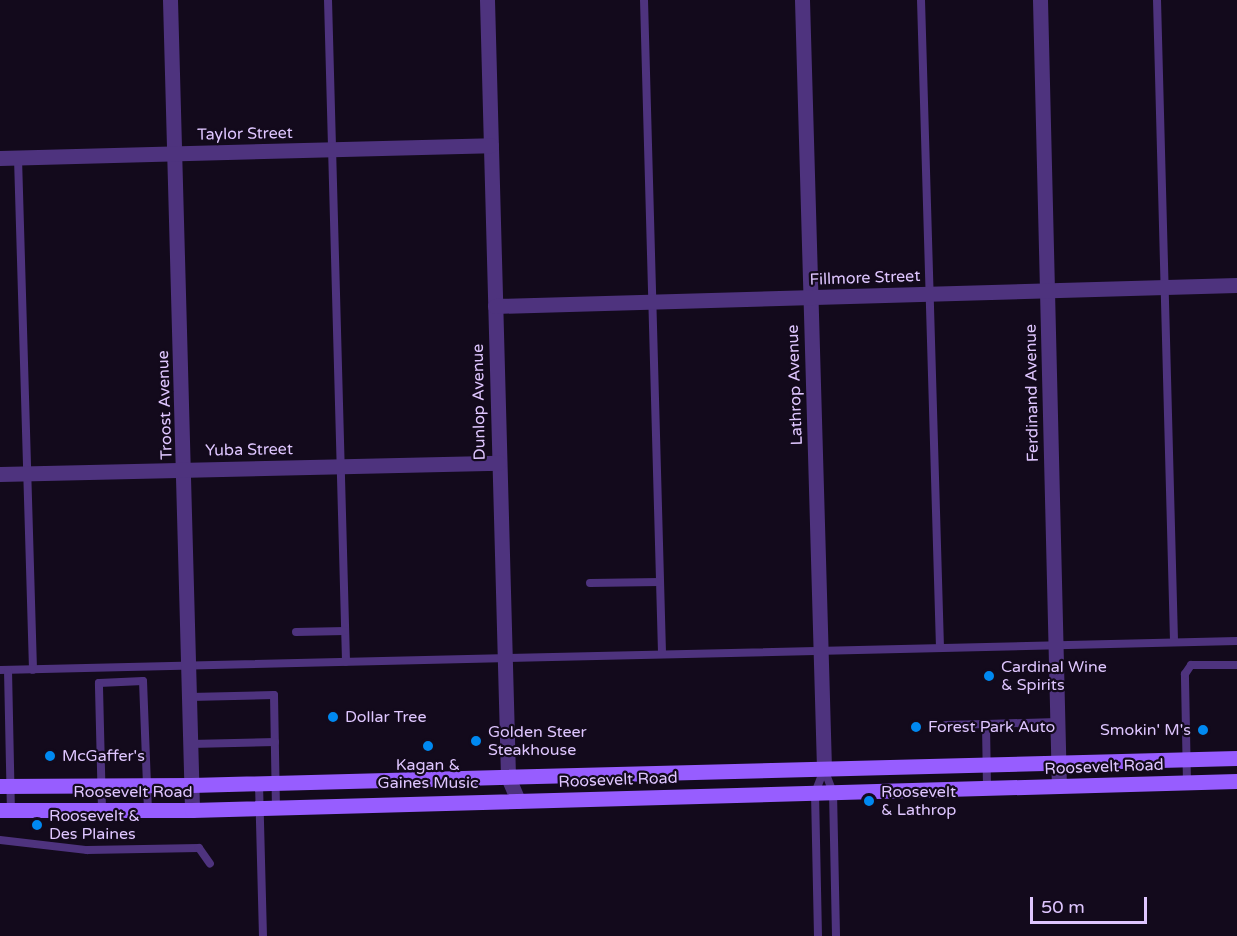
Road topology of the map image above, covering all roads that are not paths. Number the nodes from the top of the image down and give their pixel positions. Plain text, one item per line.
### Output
1 (170, 0) edge
2 (328, 0) edge
3 (487, 0) edge
4 (644, 0) edge
5 (802, 0) edge
6 (921, 0) edge
7 (1040, 0) edge
8 (1157, 0) edge
9 (491, 145) junction
10 (332, 150) junction
11 (174, 153) junction
12 (0, 158) edge
13 (18, 158) junction
14 (1237, 285) edge
15 (1165, 287) junction
16 (1048, 291) junction
17 (929, 294) junction
18 (810, 297) junction
19 (652, 302) junction
20 (495, 306) junction
21 (499, 463) junction
22 (340, 466) junction
23 (185, 470) junction
24 (27, 473) junction
25 (0, 474) edge
26 (660, 582) junction
27 (590, 583) dead end
28 (345, 631) junction
29 (296, 632) dead end
30 (1237, 641) edge
31 (1174, 642) junction
32 (1056, 645) junction
33 (940, 648) junction
34 (820, 651) junction
35 (662, 654) junction
36 (504, 658) junction
37 (346, 662) junction
38 (1237, 665) edge
39 (189, 666) junction
40 (4, 670) edge
41 (33, 670) junction
42 (190, 697) junction
43 (1058, 722) junction
44 (987, 724) junction
45 (946, 725) dead end
46 (275, 742) junction
47 (190, 744) junction
48 (1237, 758) edge
49 (1186, 759) junction
50 (1058, 762) junction
51 (987, 764) junction
52 (824, 769) junction
53 (508, 777) junction
54 (1237, 782) edge
55 (276, 783) junction
56 (1187, 783) junction
57 (259, 784) junction
58 (191, 785) junction
59 (5, 786) edge
60 (101, 786) junction
61 (147, 786) junction
62 (1059, 786) junction
63 (987, 788) junction
64 (833, 792) junction
65 (815, 793) junction
66 (518, 801) junction
67 (276, 807) junction
68 (260, 808) junction
69 (6, 810) edge
70 (102, 810) junction
71 (148, 810) junction
72 (192, 810) junction
73 (0, 840) edge
74 (210, 864) dead end
75 (263, 936) edge
76 (818, 936) edge
77 (837, 936) edge

1 - 11 street, Troost Avenue
2 - 10 lane
3 - 9 street, Dunlop Avenue
4 - 19 lane
5 - 18 street, Lathrop Avenue
6 - 17 lane
7 - 16 street, Ferdinand Avenue
8 - 15 lane
9 - 10 street, Taylor Street
9 - 20 street, Dunlop Avenue
10 - 11 street, Taylor Street
10 - 22 lane
11 - 13 street, Taylor Street
11 - 23 street, Troost Avenue
12 - 13 street, Taylor Street
13 - 24 lane
14 - 15 street, Fillmore Street
15 - 16 street, Fillmore Street
15 - 31 lane
16 - 17 street, Fillmore Street
16 - 32 street, Ferdinand Avenue
17 - 18 street, Fillmore Street
17 - 33 lane
18 - 19 street, Fillmore Street
18 - 34 street, Lathrop Avenue
19 - 20 street, Fillmore Street
19 - 26 lane
20 - 21 street, Dunlop Avenue
21 - 22 street, Yuba Street
21 - 36 street, Dunlop Avenue
22 - 23 street, Yuba Street
22 - 28 lane
23 - 24 street, Yuba Street
23 - 39 street, Troost Avenue
24 - 25 street, Yuba Street
24 - 41 lane
26 - 27 lane
26 - 35 lane
28 - 29 lane
28 - 37 lane
30 - 31 lane
31 - 32 lane
32 - 33 lane
32 - 43 street, Ferdinand Avenue
33 - 34 lane
34 - 35 lane
34 - 52 street, Lathrop Avenue
35 - 36 lane
36 - 37 lane
36 - 53 street, Dunlop Avenue
37 - 39 lane
38 - 49 lane
39 - 41 lane
39 - 42 street, Troost Avenue
40 - 41 lane
40 - 59 lane
42 - 46 lane
42 - 47 street, Troost Avenue
43 - 44 lane
43 - 50 street, Ferdinand Avenue
44 - 45 lane
44 - 51 lane
46 - 47 lane
46 - 55 lane
47 - 58 street, Troost Avenue
48 - 49 main road, Roosevelt Road
49 - 50 main road, Roosevelt Road
49 - 56 lane
50 - 51 main road, Roosevelt Road
50 - 62 street, Ferdinand Avenue
51 - 52 main road, Roosevelt Road
51 - 63 lane
52 - 53 main road, Roosevelt Road
52 - 64 lane
52 - 65 lane
53 - 55 main road, Roosevelt Road
53 - 66 street, Dunlop Avenue
54 - 56 main road, Roosevelt Road
55 - 57 main road, Roosevelt Road
55 - 67 lane
56 - 62 main road, Roosevelt Road
57 - 58 main road, Roosevelt Road
57 - 68 lane
58 - 61 main road, Roosevelt Road
58 - 72 street, Troost Avenue
59 - 60 main road, Roosevelt Road
59 - 69 lane
60 - 61 main road, Roosevelt Road
60 - 61 lane
60 - 70 lane
61 - 71 lane
62 - 63 main road, Roosevelt Road
63 - 64 main road, Roosevelt Road
64 - 65 main road, Roosevelt Road
64 - 77 lane
65 - 66 main road, Roosevelt Road
65 - 76 lane
66 - 67 main road, Roosevelt Road
67 - 68 main road, Roosevelt Road
68 - 72 main road, Roosevelt Road
68 - 75 lane
69 - 70 main road, Roosevelt Road
70 - 71 main road, Roosevelt Road
71 - 72 main road, Roosevelt Road
73 - 74 lane

